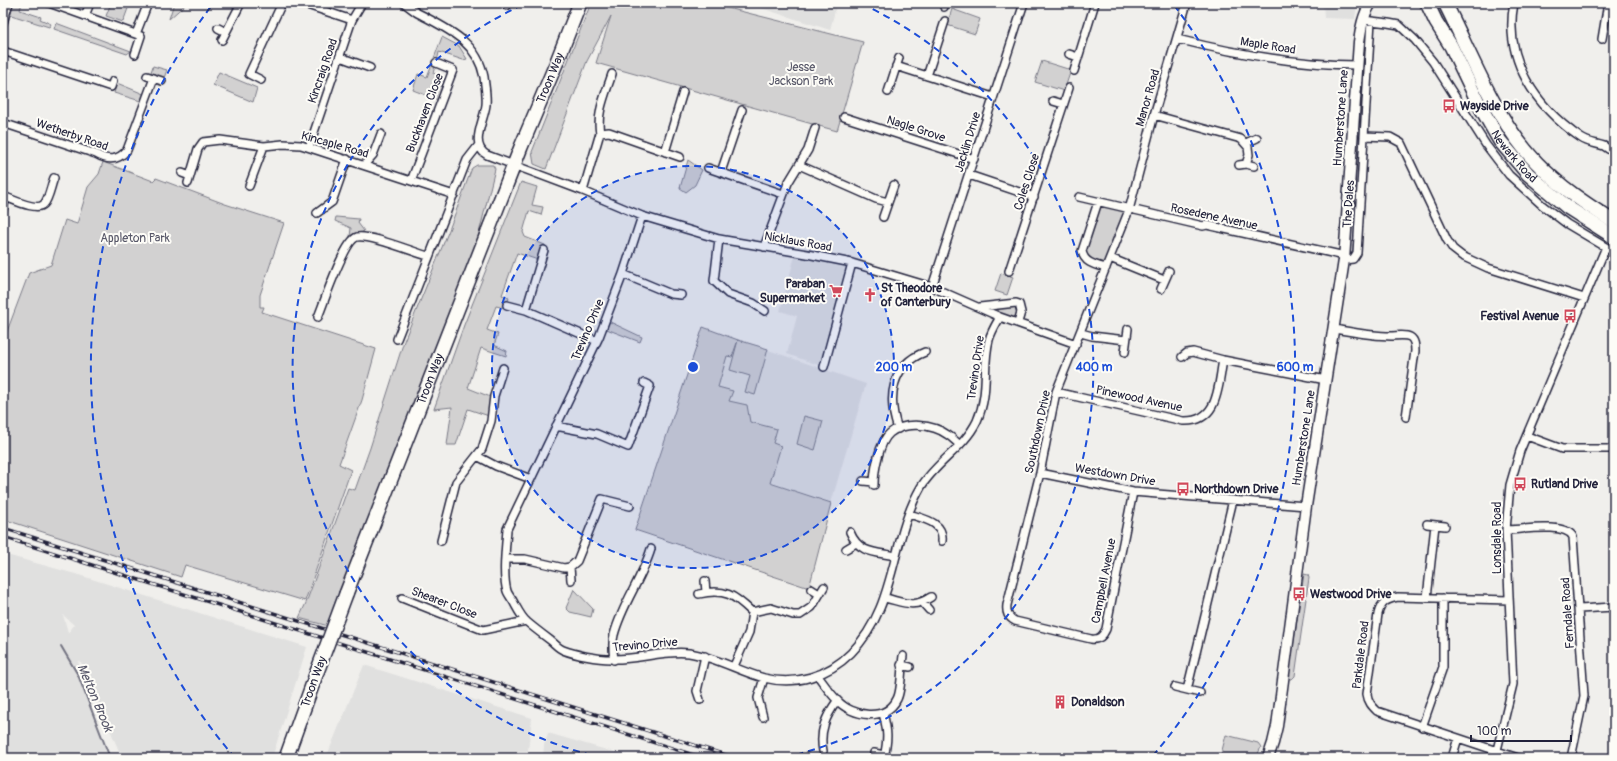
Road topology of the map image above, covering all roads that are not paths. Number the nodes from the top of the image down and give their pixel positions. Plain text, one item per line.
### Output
1 (9, 3) edge
2 (49, 3) edge
3 (90, 3) edge
4 (148, 3) edge
5 (241, 3) edge
6 (282, 3) edge
7 (301, 3) edge
8 (362, 3) edge
9 (406, 3) edge
10 (580, 3) edge
11 (1024, 3) edge
12 (1095, 3) edge
13 (1187, 3) edge
14 (1371, 3) edge
15 (1426, 3) edge
16 (1433, 3) edge
17 (1445, 3) edge
18 (1514, 3) edge
19 (1608, 3) edge
20 (1614, 5) edge
21 (85, 16) junction
22 (352, 20) junction
23 (945, 21) dead end
24 (1367, 21) junction
25 (3, 23) edge
26 (218, 28) dead end
27 (226, 32) junction
28 (136, 34) junction
29 (1177, 39) junction
30 (1602, 39) dead end
31 (222, 40) dead end
32 (1451, 46) junction
33 (3, 52) edge
34 (135, 54) dead end
35 (1069, 54) dead end
36 (1078, 57) junction
37 (340, 58) junction
38 (899, 58) dead end
39 (436, 63) dead end
40 (1357, 65) junction
41 (896, 66) junction
42 (370, 68) dead end
43 (1530, 68) dead end
44 (1074, 71) dead end
45 (1523, 73) junction
46 (612, 74) dead end
47 (927, 76) junction
48 (261, 80) dead end
49 (162, 81) dead end
50 (609, 83) junction
51 (617, 86) dead end
52 (111, 87) dead end
53 (1068, 88) dead end
54 (683, 92) dead end
55 (888, 92) dead end
56 (993, 97) junction
57 (1053, 101) dead end
58 (1063, 104) junction
59 (742, 110) dead end
60 (1154, 115) junction
61 (844, 117) dead end
62 (3, 122) edge
63 (815, 128) dead end
64 (600, 133) junction
65 (381, 134) dead end
66 (1364, 136) junction
67 (1257, 138) dead end
68 (1246, 143) junction
69 (264, 146) junction
70 (478, 146) junction
71 (309, 147) junction
72 (665, 152) junction
73 (1614, 153) edge
74 (680, 157) dead end
75 (347, 159) junction
76 (974, 159) junction
77 (364, 165) junction
78 (798, 165) junction
79 (514, 166) junction
80 (1254, 166) dead end
81 (708, 168) dead end
82 (721, 172) junction
83 (182, 173) dead end
84 (969, 175) junction
85 (54, 178) dead end
86 (411, 181) junction
87 (894, 185) dead end
88 (249, 186) dead end
89 (583, 191) junction
90 (783, 194) junction
91 (454, 195) junction
92 (5, 197) edge
93 (1034, 197) junction
94 (1079, 197) dead end
95 (1133, 200) joint
96 (888, 202) junction
97 (1098, 202) junction
98 (3, 209) edge
99 (1129, 210) junction
100 (317, 213) dead end
101 (642, 216) junction
102 (883, 217) dead end
103 (1614, 222) edge
104 (719, 239) junction
105 (1610, 242) edge
106 (764, 247) junction
107 (544, 250) dead end
108 (1614, 252) edge
109 (428, 256) junction
110 (1110, 258) junction
111 (1344, 258) junction
112 (852, 263) junction
113 (1008, 267) dead end
114 (1106, 268) junction
115 (1169, 271) dead end
116 (623, 274) junction
117 (1164, 280) junction
118 (932, 287) junction
119 (1161, 289) dead end
120 (680, 295) dead end
121 (1584, 298) junction
122 (507, 304) dead end
123 (980, 307) junction
124 (526, 310) junction
125 (765, 311) dead end
126 (318, 317) dead end
127 (1000, 317) junction
128 (1018, 322) junction
129 (1128, 329) dead end
130 (1334, 329) junction
131 (1081, 333) junction
132 (397, 339) dead end
133 (1126, 340) junction
134 (597, 342) junction
135 (1076, 344) junction
136 (910, 350) dead end
137 (924, 352) dead end
138 (1125, 352) dead end
139 (1184, 353) dead end
140 (914, 356) junction
141 (1223, 360) junction
142 (824, 367) dead end
143 (503, 368) dead end
144 (1326, 380) junction
145 (644, 383) dead end
146 (1056, 392) junction
147 (1406, 417) dead end
148 (556, 426) junction
149 (898, 429) junction
150 (1527, 436) junction
151 (960, 445) junction
152 (1614, 448) edge
153 (476, 456) junction
154 (1040, 473) junction
155 (531, 479) junction
156 (863, 481) dead end
157 (1133, 492) junction
158 (1233, 500) junction
159 (630, 506) dead end
160 (1306, 506) junction
161 (909, 514) junction
162 (1445, 526) dead end
163 (949, 529) dead end
164 (1506, 530) junction
165 (850, 532) dead end
166 (942, 532) junction
167 (441, 541) dead end
168 (942, 542) dead end
169 (856, 543) junction
170 (651, 549) dead end
171 (846, 549) dead end
172 (896, 556) junction
173 (505, 559) junction
174 (570, 567) junction
175 (571, 580) dead end
176 (705, 581) dead end
177 (824, 587) dead end
178 (811, 589) dead end
179 (819, 594) junction
180 (931, 597) dead end
181 (402, 598) dead end
182 (885, 598) junction
183 (1427, 598) junction
184 (1443, 598) junction
185 (1509, 600) junction
186 (922, 603) junction
187 (1007, 605) joint
188 (1614, 607) edge
189 (1579, 609) junction
190 (929, 610) dead end
191 (752, 612) junction
192 (526, 621) junction
193 (705, 656) junction
194 (903, 656) dead end
195 (614, 660) junction
196 (902, 665) junction
197 (734, 666) junction
198 (910, 666) dead end
199 (818, 676) junction
200 (764, 678) junction
201 (1175, 687) dead end
202 (1188, 690) junction
203 (697, 691) junction
204 (688, 692) dead end
205 (1200, 693) dead end
206 (700, 700) dead end
207 (837, 701) junction
208 (884, 713) junction
209 (763, 717) dead end
210 (1422, 727) junction
211 (1458, 738) junction
212 (1497, 750) junction
213 (823, 751) dead end
214 (874, 752) dead end
215 (884, 756) edge
216 (286, 758) edge
217 (1268, 758) edge
218 (1452, 758) edge
219 (1518, 758) edge
220 (1571, 758) edge

1 - 25 street
2 - 21 street
3 - 21 street
4 - 28 street
5 - 27 street
6 - 48 street
7 - 22 street
8 - 22 street, Kincraig Road
9 - 70 street
10 - 79 highway, Troon Way
11 - 56 street, Jacklin Drive
12 - 36 street
13 - 29 street, Manor Road
14 - 24 street, Humberstone Lane
15 - 32 highway, Newark Road
16 - 32 street
17 - 103 highway, Newark Road
18 - 45 street
19 - 20 street
19 - 30 street
21 - 28 street
22 - 37 street, Kincraig Road
23 - 47 street
24 - 40 street, Humberstone Lane
24 - 66 street, The Dales
24 - 105 street
26 - 27 street
27 - 31 street
28 - 34 street
29 - 40 street, Maple Road
29 - 60 street, Manor Road
32 - 105 highway, Newark Road
33 - 52 street
35 - 36 street
36 - 44 street
37 - 42 street
37 - 71 street, Kincraig Road
38 - 41 street
39 - 86 street, Buckhaven Close
40 - 111 street, Humberstone Lane
41 - 47 street
41 - 55 street
43 - 45 street
45 - 73 street
46 - 50 street
47 - 56 street
49 - 62 street, Wetherby Road
50 - 51 street
50 - 64 street
53 - 58 street, Coles Close
54 - 72 street
56 - 76 street, Jacklin Drive
57 - 58 street
58 - 93 street, Coles Close
59 - 82 street
60 - 68 street
60 - 95 street, Manor Road
61 - 76 street, Nagle Grove
63 - 78 street
64 - 72 street
64 - 89 street
65 - 77 street
66 - 111 street, The Dales
66 - 121 street
67 - 68 street
68 - 80 street
69 - 71 street, Kincaple Road
69 - 83 street, Kincaple Road
69 - 88 street
70 - 79 street, Nicklaus Road
70 - 91 street
71 - 75 street, Kincaple Road
72 - 74 street
75 - 77 street, Kincaple Road
75 - 100 street
76 - 84 street, Jacklin Drive
77 - 86 street, Kincaple Road
78 - 90 street
78 - 96 street
79 - 89 street, Nicklaus Road
79 - 216 highway, Troon Way, bridge
81 - 82 street
82 - 90 street
84 - 93 street
84 - 118 street, Jacklin Drive
85 - 92 street
86 - 91 street, Kincaple Road
87 - 96 street
89 - 101 street, Nicklaus Road
90 - 106 street
91 - 109 street
92 - 98 street
93 - 113 street, Coles Close
94 - 97 street, Rosedene Avenue
95 - 99 street, Southdown Drive
96 - 102 street
97 - 99 street, Rosedene Avenue
97 - 114 street
99 - 110 street, Southdown Drive
99 - 111 street, Rosedene Avenue
101 - 104 street, Nicklaus Road
101 - 116 street, Trevino Drive
104 - 106 street, Nicklaus Road
104 - 125 street
105 - 108 street
105 - 121 street, Lonsdale Road
106 - 112 street, Nicklaus Road
107 - 124 street
109 - 126 street
109 - 132 street
110 - 114 street, Southdown Drive
110 - 117 street
111 - 130 street, Humberstone Lane
112 - 118 street, Nicklaus Road
112 - 142 street
114 - 131 street, Southdown Drive
115 - 117 street
116 - 120 street
116 - 134 street, Trevino Drive
117 - 119 street
118 - 123 street, Nicklaus Road
121 - 150 street, Lonsdale Road
122 - 124 street
123 - 127 street, Nicklaus Road
123 - 128 street
124 - 134 street
127 - 128 street, Nicklaus Road
127 - 151 street, Trevino Drive
128 - 135 street, Nicklaus Road
129 - 133 street
130 - 144 street, Humberstone Lane
130 - 147 street
131 - 133 street
131 - 135 street, Southdown Drive
133 - 138 street
134 - 148 street, Trevino Drive
135 - 146 street, Southdown Drive
136 - 140 street
137 - 140 street
139 - 141 street
140 - 149 street
141 - 144 street
141 - 146 street, Pinewood Avenue
143 - 153 street
144 - 160 street, Humberstone Lane
145 - 148 street
146 - 154 street, Southdown Drive
148 - 155 street, Trevino Drive
149 - 151 street
149 - 156 street
150 - 152 street
150 - 164 street, Lonsdale Road
151 - 161 street, Trevino Drive
153 - 155 street
153 - 167 street
154 - 157 street, Westdown Drive
154 - 187 street, Southdown Drive
155 - 173 street, Trevino Drive
157 - 158 street, Westdown Drive
157 - 187 street, Campbell Avenue
158 - 160 street, Westdown Drive
158 - 202 street
159 - 174 street
160 - 217 street, Humberstone Lane
161 - 166 street
161 - 172 street, Trevino Drive
162 - 183 street
163 - 166 street
164 - 185 street, Lonsdale Road
164 - 189 street, Ferndale Road
165 - 169 street
166 - 168 street
169 - 171 street
169 - 172 street
170 - 195 street
172 - 182 street, Trevino Drive
173 - 174 street
173 - 192 street, Trevino Drive
174 - 175 street
176 - 191 street
177 - 179 street
178 - 179 street
179 - 191 street
180 - 186 street
181 - 192 street, Shearer Close
182 - 186 street
182 - 199 street, Trevino Drive
183 - 184 street, Parkdale Road
183 - 210 street, Parkdale Road
184 - 185 street, Parkdale Road
184 - 210 street
185 - 212 street, Lonsdale Road
186 - 190 street
188 - 189 street
189 - 220 street, Ferndale Road
191 - 197 street
192 - 195 street, Trevino Drive
193 - 195 street, Trevino Drive
193 - 197 street, Trevino Drive
193 - 203 street
194 - 196 street
196 - 198 street
196 - 208 street
197 - 200 street, Trevino Drive
199 - 200 street, Trevino Drive
199 - 207 street
200 - 209 street
201 - 202 street
202 - 205 street
203 - 204 street
203 - 206 street
207 - 208 street
207 - 213 street
208 - 215 street
210 - 211 street, Parkdale Road
211 - 212 street, Parkdale Road
211 - 218 street
212 - 219 street, Parkdale Road
214 - 215 street

